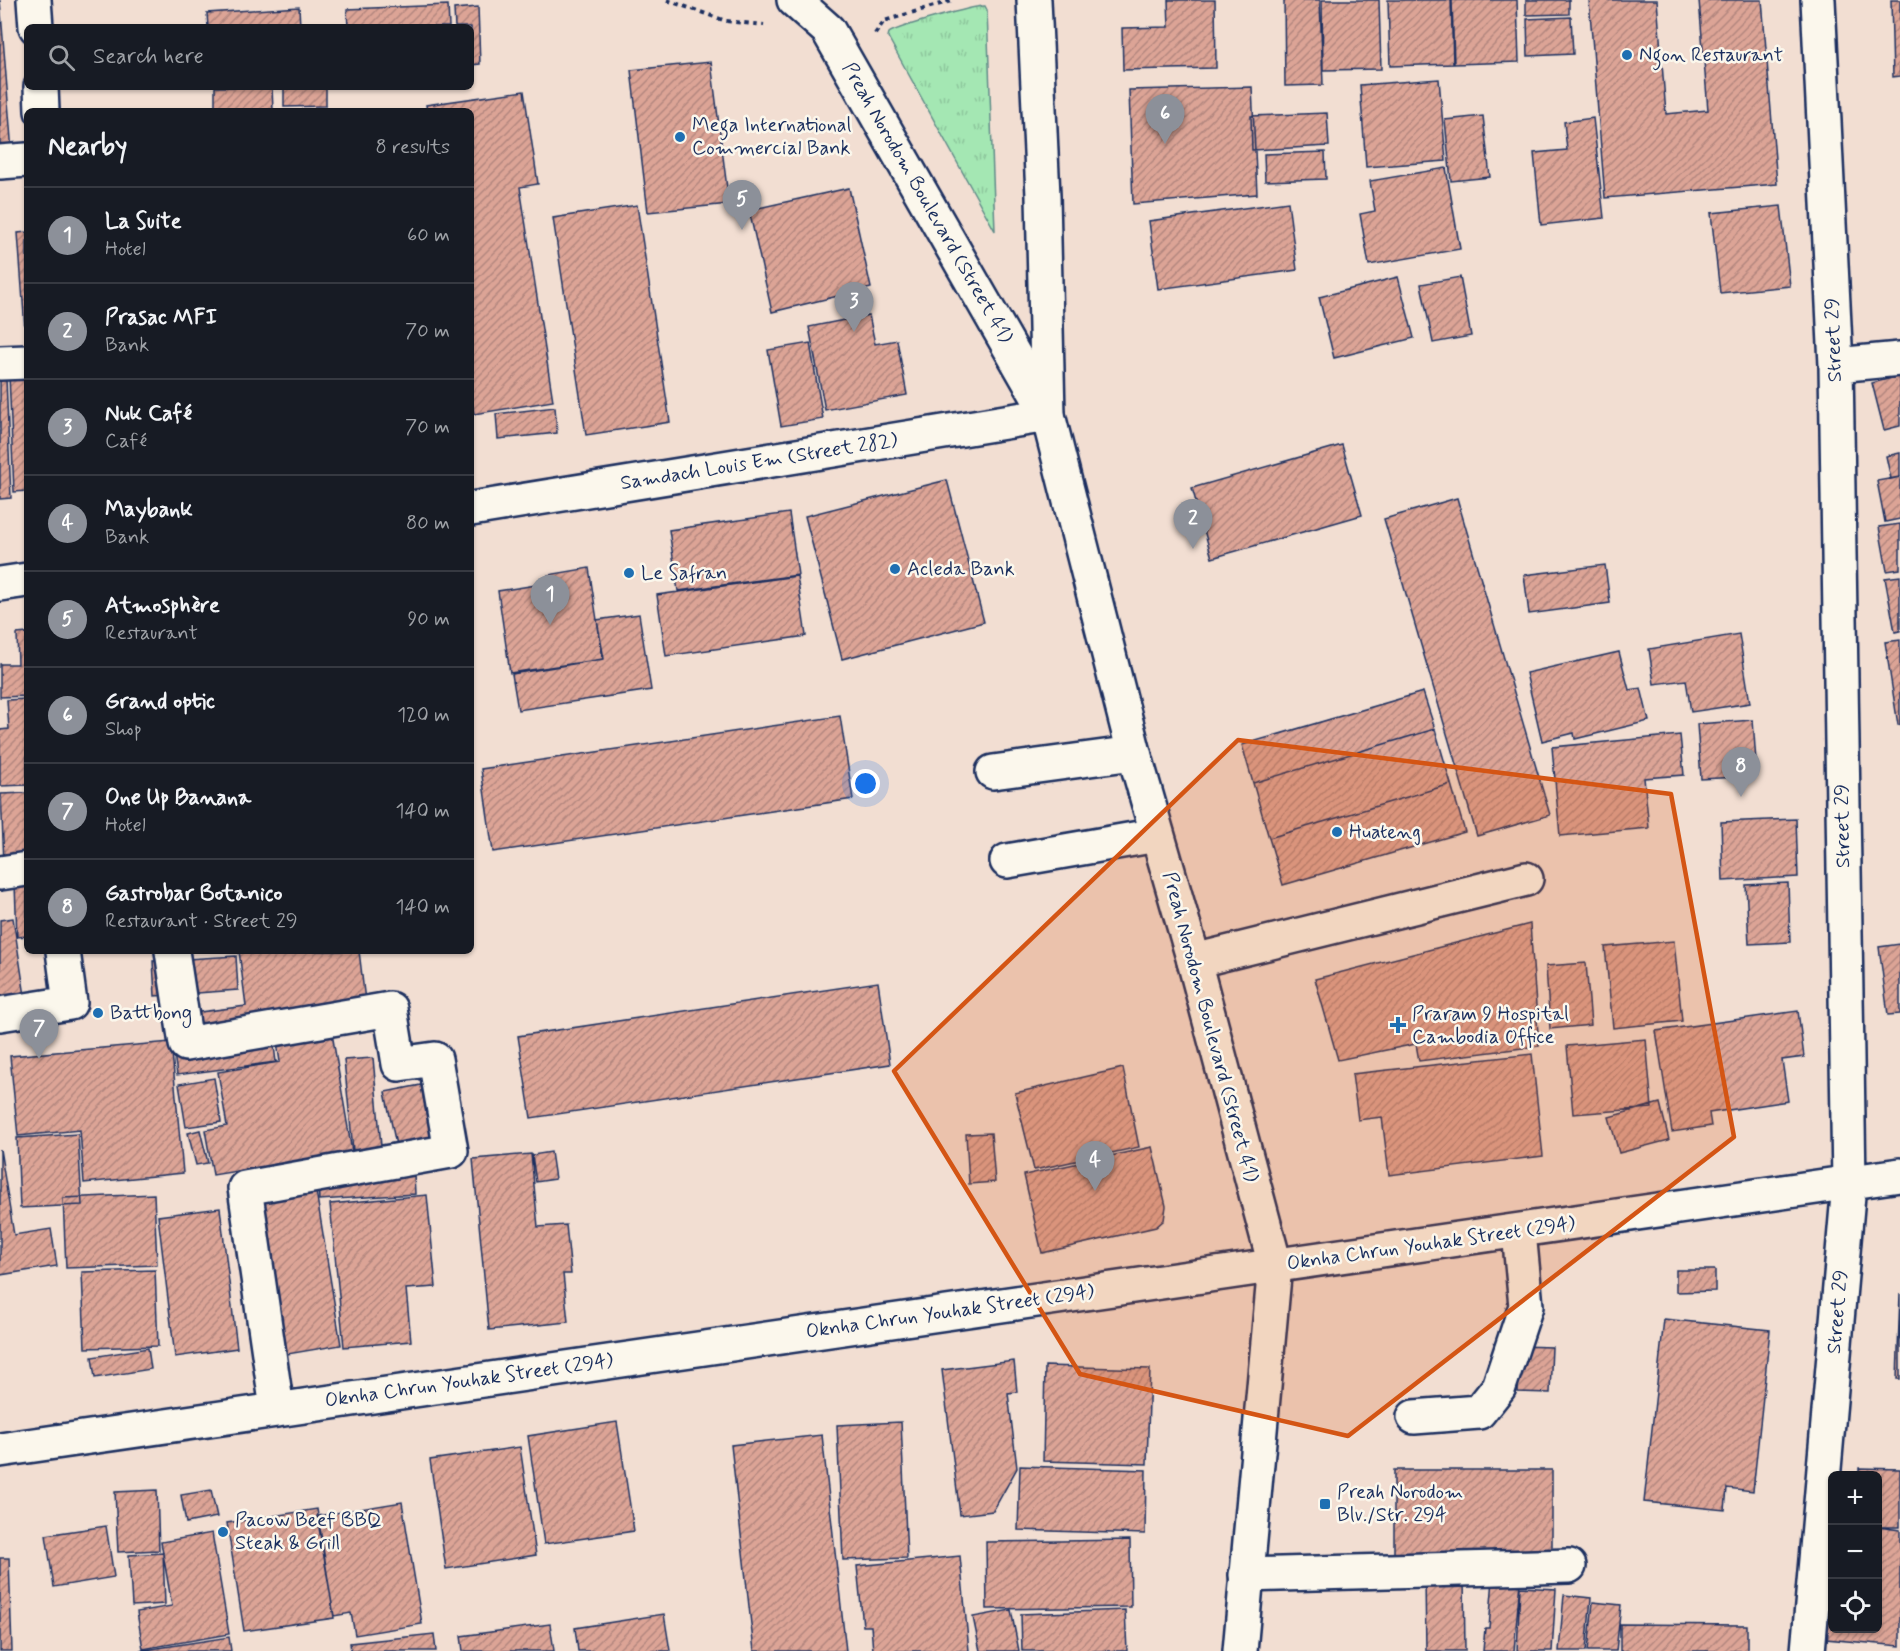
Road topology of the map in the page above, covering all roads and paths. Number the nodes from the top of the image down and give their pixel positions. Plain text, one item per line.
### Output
1 (34, 0) edge
2 (794, 0) edge
3 (954, 0) edge
4 (1034, 0) edge
5 (1818, 0) edge
6 (36, 24) edge
7 (874, 38) dead end
8 (41, 90) edge
9 (42, 108) edge
10 (24, 160) edge
11 (0, 162) edge
12 (1900, 359) edge
13 (24, 362) edge
14 (0, 363) edge
15 (1836, 364) junction
16 (1048, 415) junction
17 (474, 509) edge
18 (24, 580) edge
19 (0, 584) edge
20 (1134, 753) junction
21 (993, 772) dead end
22 (1157, 835) junction
23 (1007, 861) dead end
24 (24, 869) edge
25 (0, 873) edge
26 (1526, 879) dead end
27 (63, 954) edge
28 (172, 954) edge
29 (1194, 961) junction
30 (0, 1014) edge
31 (1900, 1175) edge
32 (1849, 1184) junction
33 (1519, 1232) junction
34 (1275, 1265) junction
35 (277, 1409) junction
36 (1414, 1417) dead end
37 (0, 1449) edge
38 (1569, 1566) dead end
39 (1246, 1575) junction
40 (1240, 1651) edge
41 (1808, 1651) edge

1 - 6 street
2 - 16 street, Preah Norodom Boulevard (Street 41)
3 - 7 path
4 - 16 street, Preah Norodom Boulevard (Street 41)
5 - 15 street, Street 29
8 - 9 street
10 - 11 street
12 - 15 street
13 - 14 street
15 - 32 street, Street 29
16 - 17 street, Samdach Louis Em (Street 282)
16 - 20 street, Preah Norodom Boulevard (Street 41)
18 - 19 street
20 - 21 street
20 - 22 street, Preah Norodom Boulevard (Street 41)
22 - 23 street
22 - 29 street, Preah Norodom Boulevard (Street 41)
24 - 25 street
26 - 29 street
27 - 30 street
28 - 35 street
29 - 34 street, Preah Norodom Boulevard (Street 41)
31 - 32 street, Oknha Chrun Youhak Street (294)
32 - 33 street, Oknha Chrun Youhak Street (294)
32 - 41 street, Street 29
33 - 34 street, Oknha Chrun Youhak Street (294)
33 - 36 street
34 - 35 street, Oknha Chrun Youhak Street (294)
34 - 39 street, Preah Norodom Boulevard (Street 41)
35 - 37 street, Oknha Chrun Youhak Street (294)
38 - 39 street
39 - 40 street, Preah Norodom Boulevard (Street 41)

